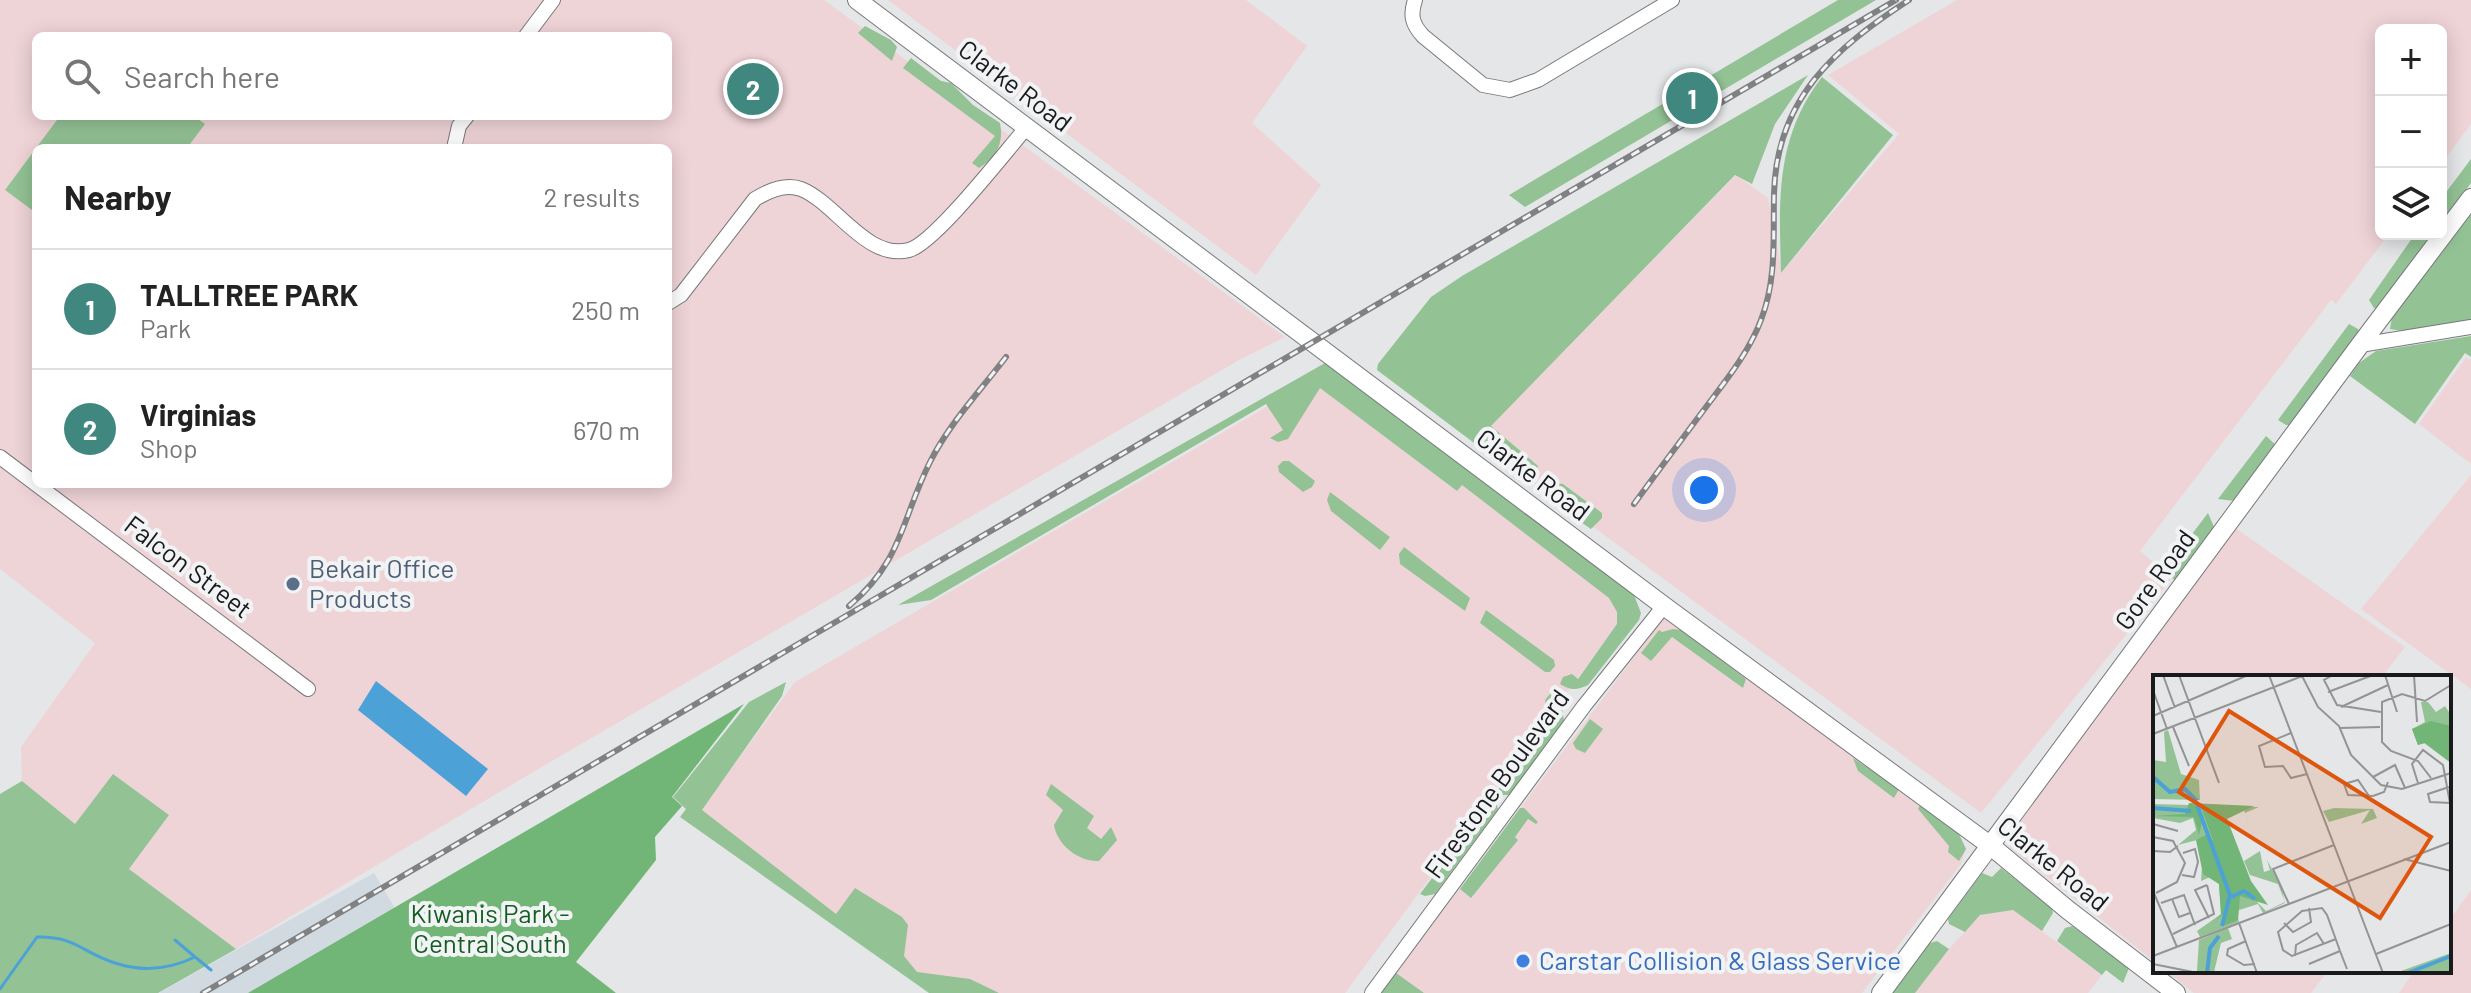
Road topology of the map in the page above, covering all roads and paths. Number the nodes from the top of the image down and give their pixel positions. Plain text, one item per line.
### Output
1 (553, 0) edge
2 (857, 0) edge
3 (1415, 0) edge
4 (1672, 0) edge
5 (529, 32) edge
6 (464, 120) edge
7 (1027, 127) junction
8 (455, 144) edge
9 (2471, 198) edge
10 (672, 301) edge
11 (2471, 327) edge
12 (2360, 345) junction
13 (0, 457) edge
14 (32, 481) edge
15 (41, 488) edge
16 (1664, 606) junction
17 (308, 689) dead end
18 (1991, 846) junction
19 (1372, 993) edge
20 (1881, 993) edge
21 (2176, 993) edge

1 - 5 street
2 - 7 main road, Clarke Road
3 - 4 street
6 - 8 street
7 - 10 street
7 - 16 main road, Clarke Road
9 - 12 main road, Gore Road
11 - 12 street
12 - 18 main road, Gore Road
13 - 14 street, Falcon Street
15 - 17 street, Falcon Street
16 - 18 main road, Clarke Road
16 - 19 street, Firestone Boulevard
18 - 20 main road, Gore Road
18 - 21 main road, Clarke Road

